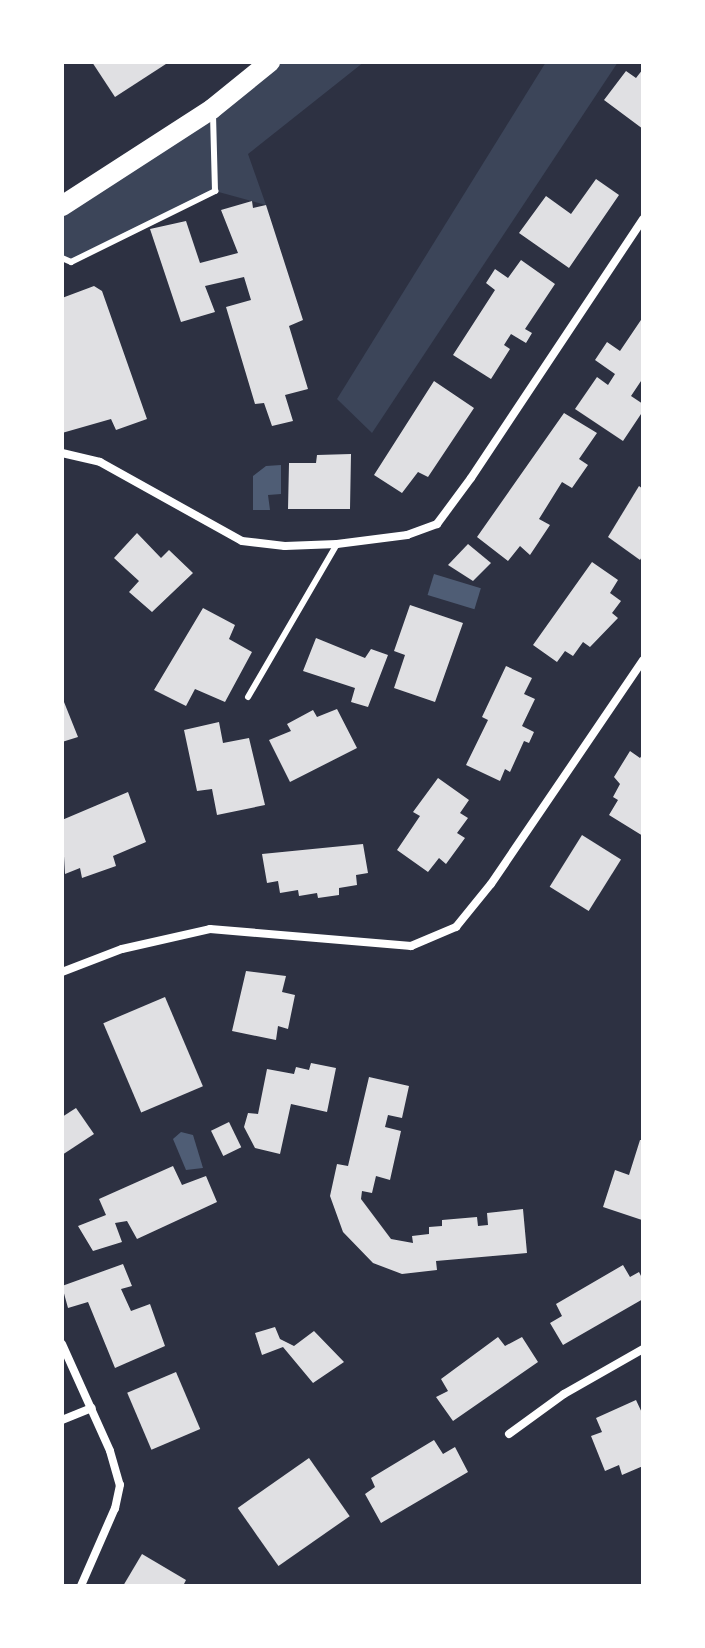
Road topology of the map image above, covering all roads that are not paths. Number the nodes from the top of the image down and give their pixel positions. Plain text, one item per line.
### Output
1 (270, 62) edge
2 (212, 109) junction
3 (62, 206) edge
4 (643, 219) edge
5 (62, 258) edge
6 (62, 453) edge
7 (337, 544) junction
8 (643, 660) edge
9 (639, 674) edge
10 (248, 697) dead end
11 (62, 972) edge
12 (62, 1344) edge
13 (643, 1349) edge
14 (92, 1408) junction
15 (62, 1420) edge
16 (509, 1434) dead end
17 (81, 1586) edge

1 - 2 main road
2 - 3 main road
2 - 5 lane
4 - 7 street
6 - 7 street
7 - 10 lane
8 - 9 street
9 - 11 street
12 - 14 street
13 - 16 street
14 - 15 street
14 - 17 street

